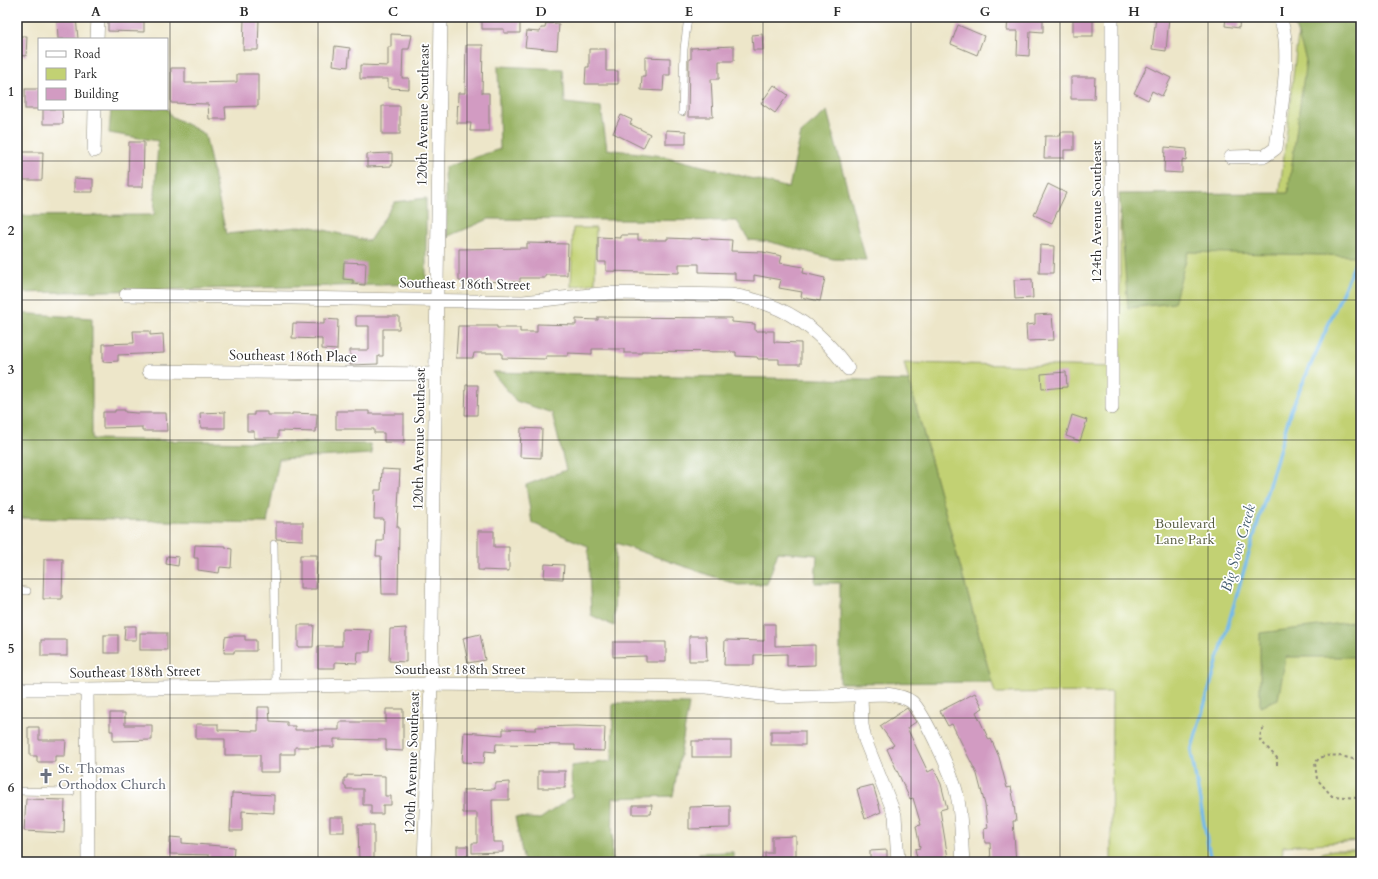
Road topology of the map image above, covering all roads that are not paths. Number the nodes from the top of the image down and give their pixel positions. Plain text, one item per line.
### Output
1 (98, 17) edge
2 (441, 17) edge
3 (688, 17) edge
4 (1112, 17) edge
5 (1279, 17) edge
6 (97, 38) edge
7 (95, 110) edge
8 (682, 112) dead end
9 (94, 151) dead end
10 (1231, 157) dead end
11 (126, 296) dead end
12 (436, 299) junction
13 (848, 369) dead end
14 (149, 371) dead end
15 (436, 374) junction
16 (1112, 408) dead end
17 (274, 544) dead end
18 (17, 590) edge
19 (27, 591) dead end
20 (430, 684) junction
21 (276, 686) junction
22 (17, 689) edge
23 (87, 689) junction
24 (861, 695) junction
25 (17, 791) edge
26 (71, 792) dead end
27 (88, 862) edge
28 (424, 862) edge
29 (898, 862) edge
30 (963, 862) edge

1 - 6 street
2 - 12 street, 120th Avenue Southeast
3 - 8 lane
4 - 16 street, 124th Avenue Southeast
5 - 10 street
7 - 9 street
11 - 12 street, Southeast 186th Street
12 - 13 street, Southeast 186th Street
12 - 15 street, 120th Avenue Southeast
14 - 15 street, Southeast 186th Place
15 - 20 street, 120th Avenue Southeast
17 - 21 lane
18 - 19 lane
20 - 21 street, Southeast 188th Street
20 - 24 street, Southeast 188th Street
20 - 28 street, 120th Avenue Southeast
21 - 23 street, Southeast 188th Street
22 - 23 street, Southeast 188th Street
23 - 27 street
24 - 29 street
24 - 30 street, Southeast 188th Street
25 - 26 lane

